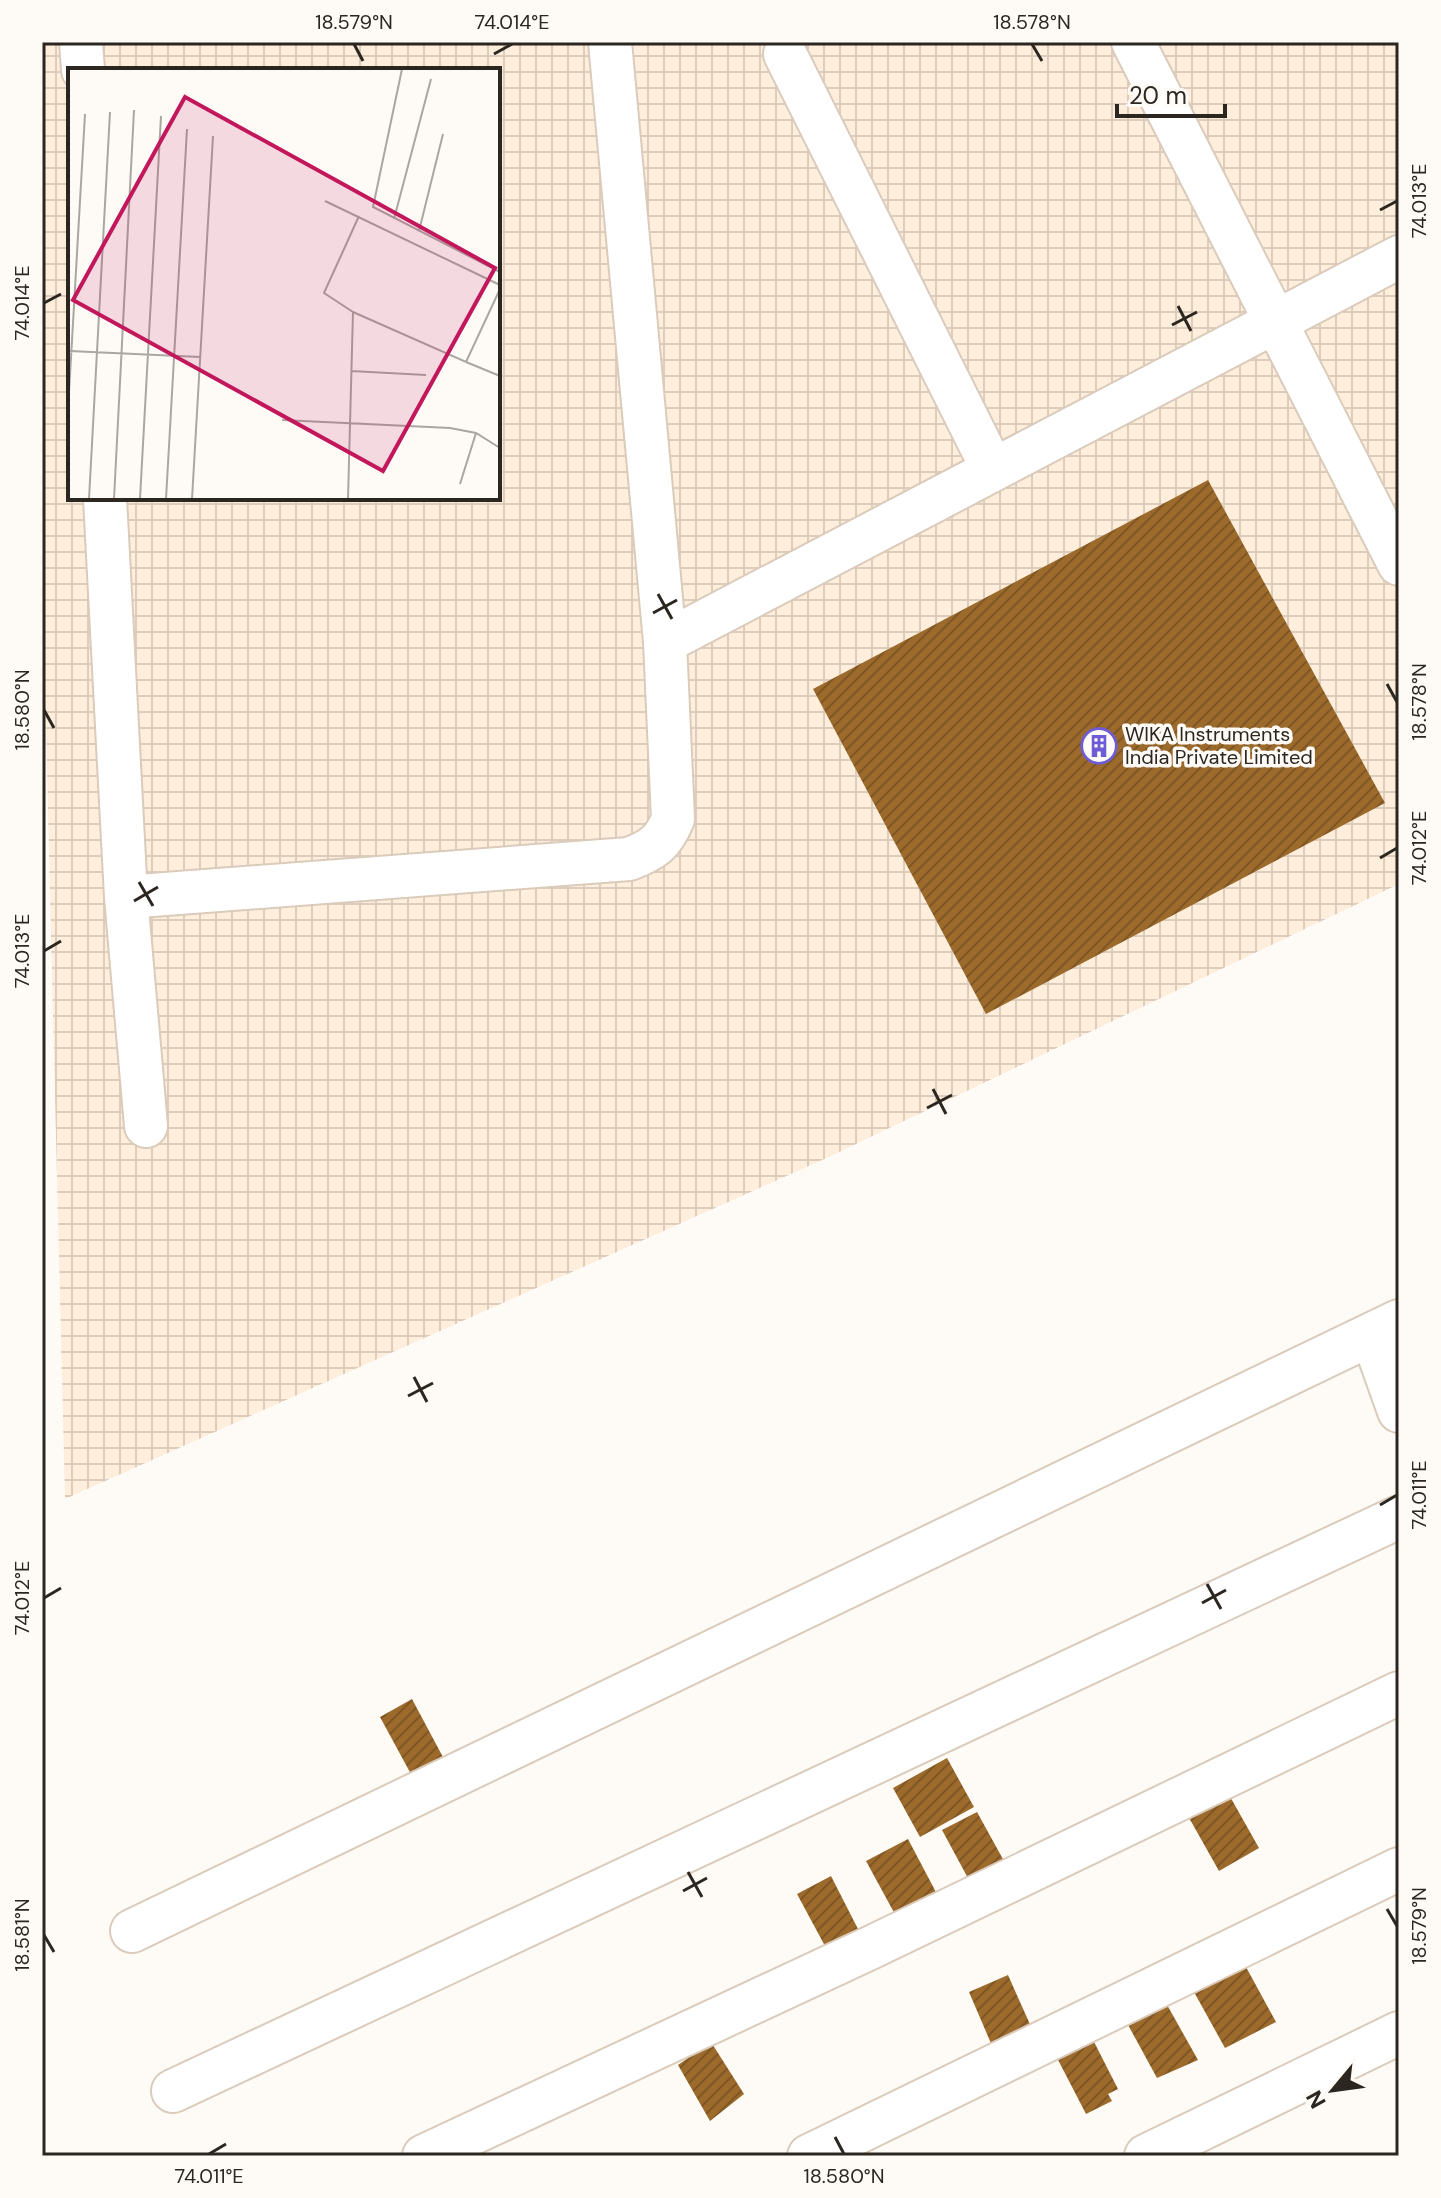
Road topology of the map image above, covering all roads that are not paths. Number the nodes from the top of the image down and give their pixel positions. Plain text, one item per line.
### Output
1 (81, 42) edge
2 (610, 42) edge
3 (1133, 42) edge
4 (785, 54) dead end
5 (83, 68) edge
6 (1399, 257) edge
7 (1277, 320) junction
8 (993, 470) junction
9 (105, 500) edge
10 (1399, 564) edge
11 (665, 642) junction
12 (126, 897) junction
13 (146, 1126) dead end
14 (1385, 1328) edge
15 (1399, 1411) edge
16 (1399, 1517) edge
17 (1399, 1693) edge
18 (1399, 1869) edge
19 (132, 1931) dead end
20 (1399, 2033) edge
21 (173, 2091) dead end
22 (424, 2156) edge
23 (809, 2156) edge
24 (1146, 2156) edge

1 - 5 street
2 - 11 street
3 - 7 street
4 - 8 street
6 - 7 street
7 - 8 street
7 - 10 street
8 - 11 street
9 - 12 street
11 - 12 street
12 - 13 street
14 - 15 street
14 - 19 street
16 - 21 street
17 - 22 street
18 - 23 street
20 - 24 street

